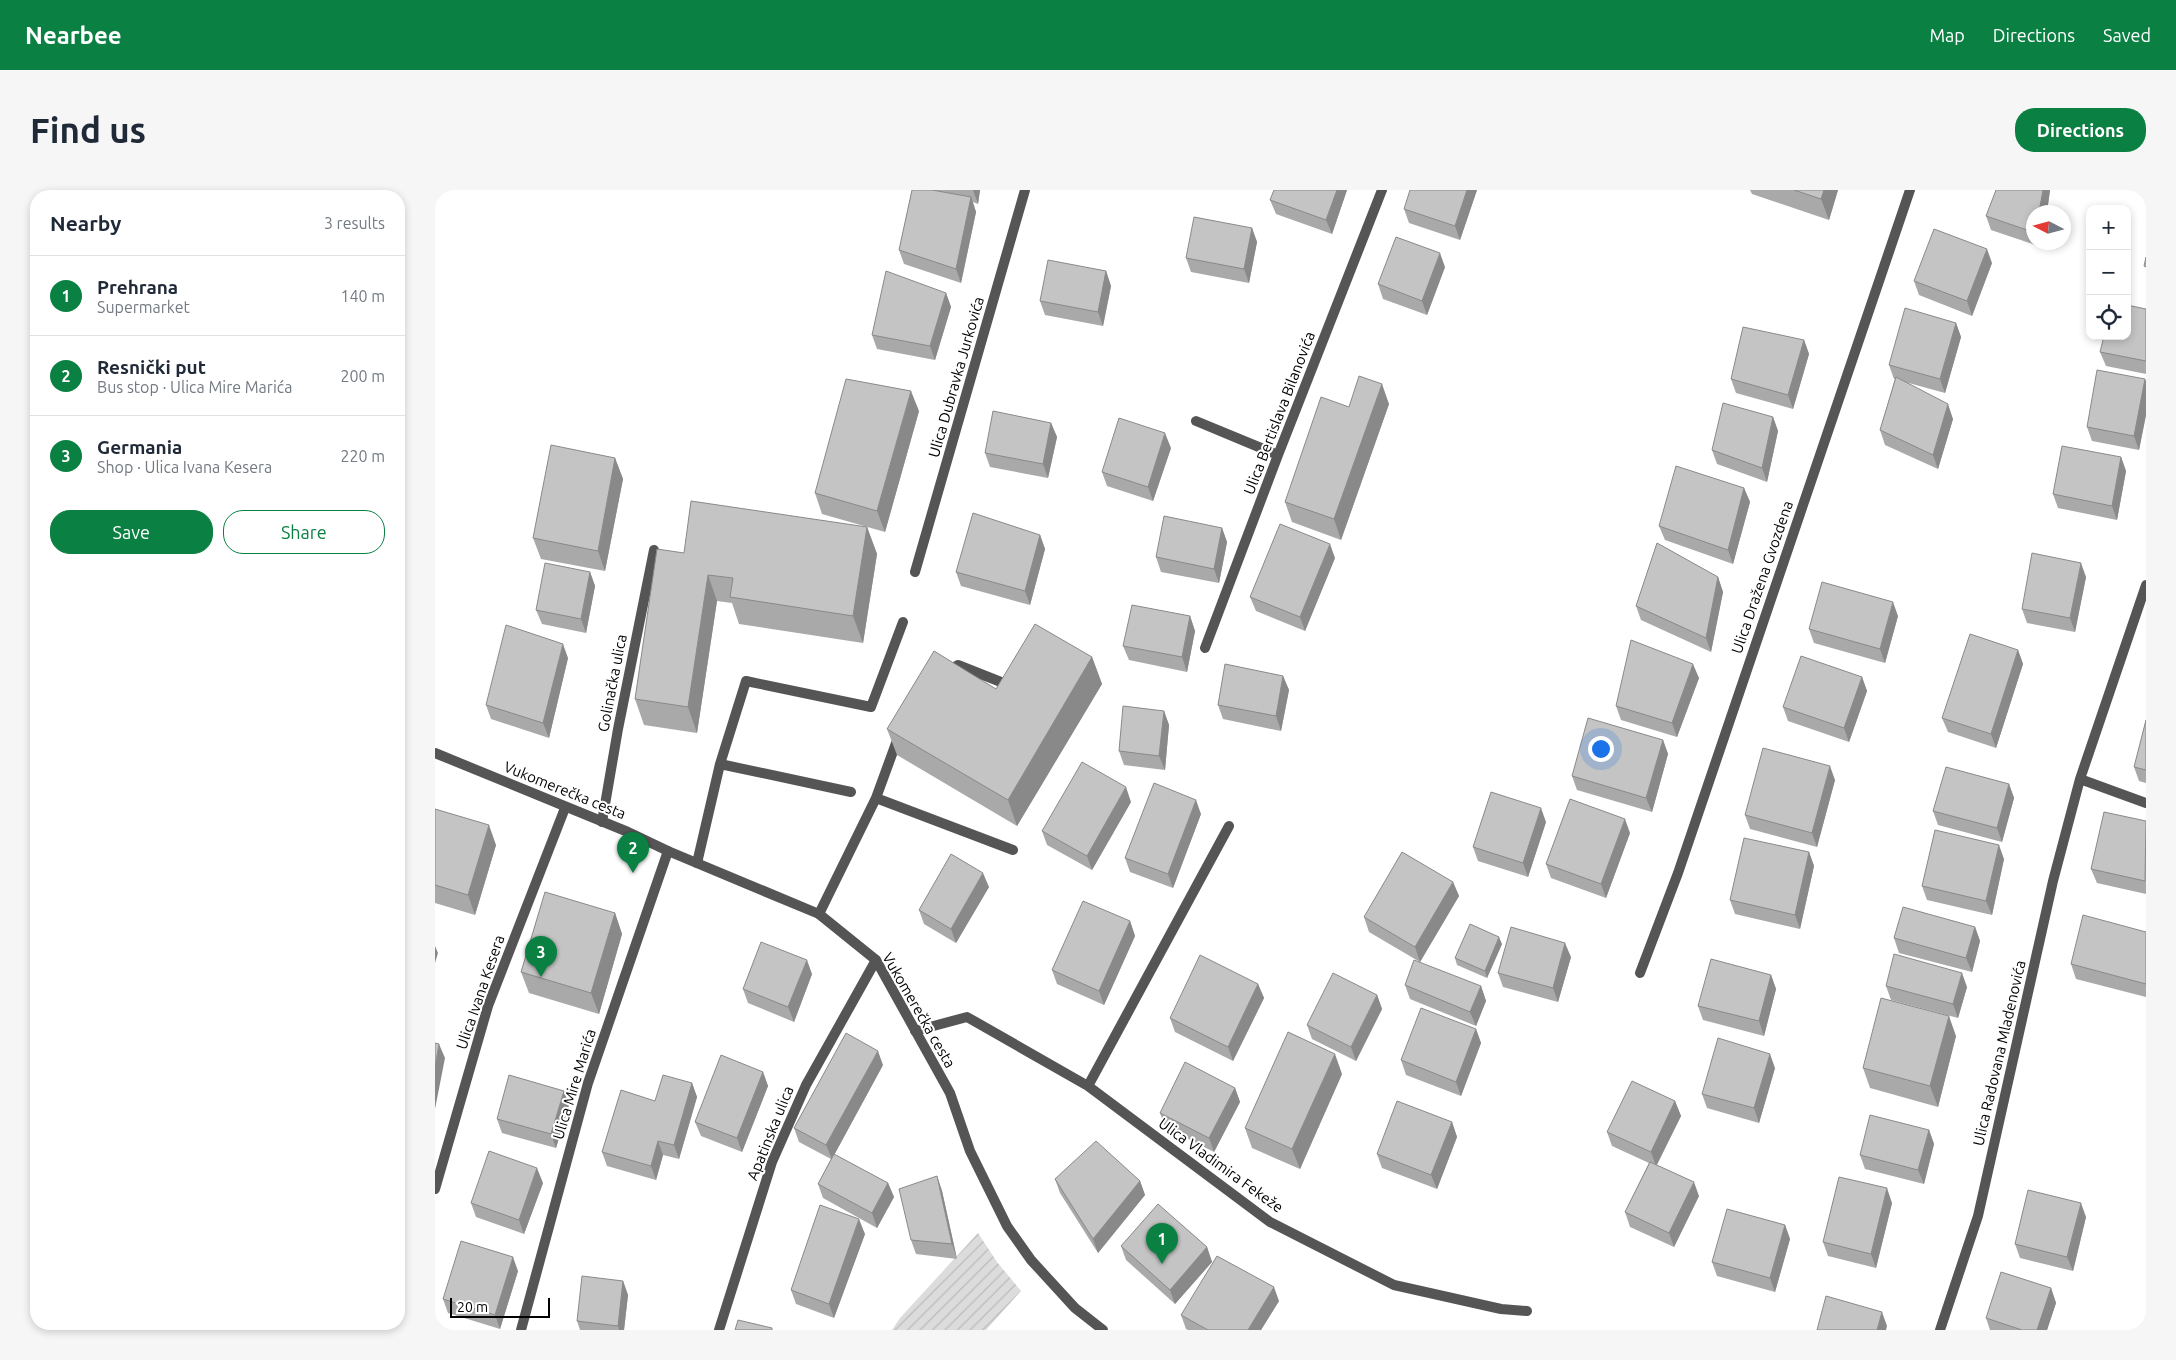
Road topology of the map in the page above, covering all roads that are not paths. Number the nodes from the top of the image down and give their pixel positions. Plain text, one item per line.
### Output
1 (1025, 190) edge
2 (1382, 190) edge
3 (1910, 190) edge
4 (1196, 421) dead end
5 (1278, 455) junction
6 (654, 550) dead end
7 (915, 572) dead end
8 (2146, 585) edge
9 (903, 622) dead end
10 (1205, 648) dead end
11 (937, 678) edge
12 (1006, 684) edge
13 (902, 727) edge
14 (435, 753) edge
15 (720, 764) junction
16 (2079, 779) junction
17 (851, 792) dead end
18 (876, 798) junction
19 (2146, 803) edge
20 (565, 808) junction
21 (602, 822) junction
22 (1229, 826) dead end
23 (1013, 850) dead end
24 (668, 851) junction
25 (697, 863) junction
26 (819, 914) junction
27 (876, 960) junction
28 (1640, 973) dead end
29 (915, 1031) junction
30 (1088, 1086) junction
31 (435, 1189) edge
32 (1527, 1311) dead end
33 (521, 1330) edge
34 (719, 1330) edge
35 (1103, 1330) edge
36 (1940, 1330) edge

1 - 7 street, Ulica Dubravka Jurkovića
2 - 5 street, Ulica Bertislava Bilanovića
3 - 28 street, Ulica Dražena Gvozdena
4 - 5 street
5 - 10 street, Ulica Bertislava Bilanovića
6 - 21 street, Golinačka ulica
8 - 16 street, Ulica Radovana Mladenovića
9 - 15 street
11 - 12 street
13 - 18 street
14 - 20 street, Vukomerečka cesta
15 - 17 street
15 - 25 street
16 - 19 street
16 - 36 street, Ulica Radovana Mladenovića
18 - 23 street
18 - 26 street
20 - 21 street, Vukomerečka cesta
20 - 31 street, Ulica Ivana Kesera
21 - 24 street, Vukomerečka cesta
22 - 30 street
24 - 25 street, Vukomerečka cesta
24 - 33 street, Ulica Mire Marića
25 - 26 street, Vukomerečka cesta
26 - 27 street, Vukomerečka cesta
27 - 29 street, Vukomerečka cesta
27 - 34 street, Apatinska ulica
29 - 30 street, Ulica Vladimira Fekeže
29 - 35 street, Vukomerečka cesta
30 - 32 street, Ulica Vladimira Fekeže

